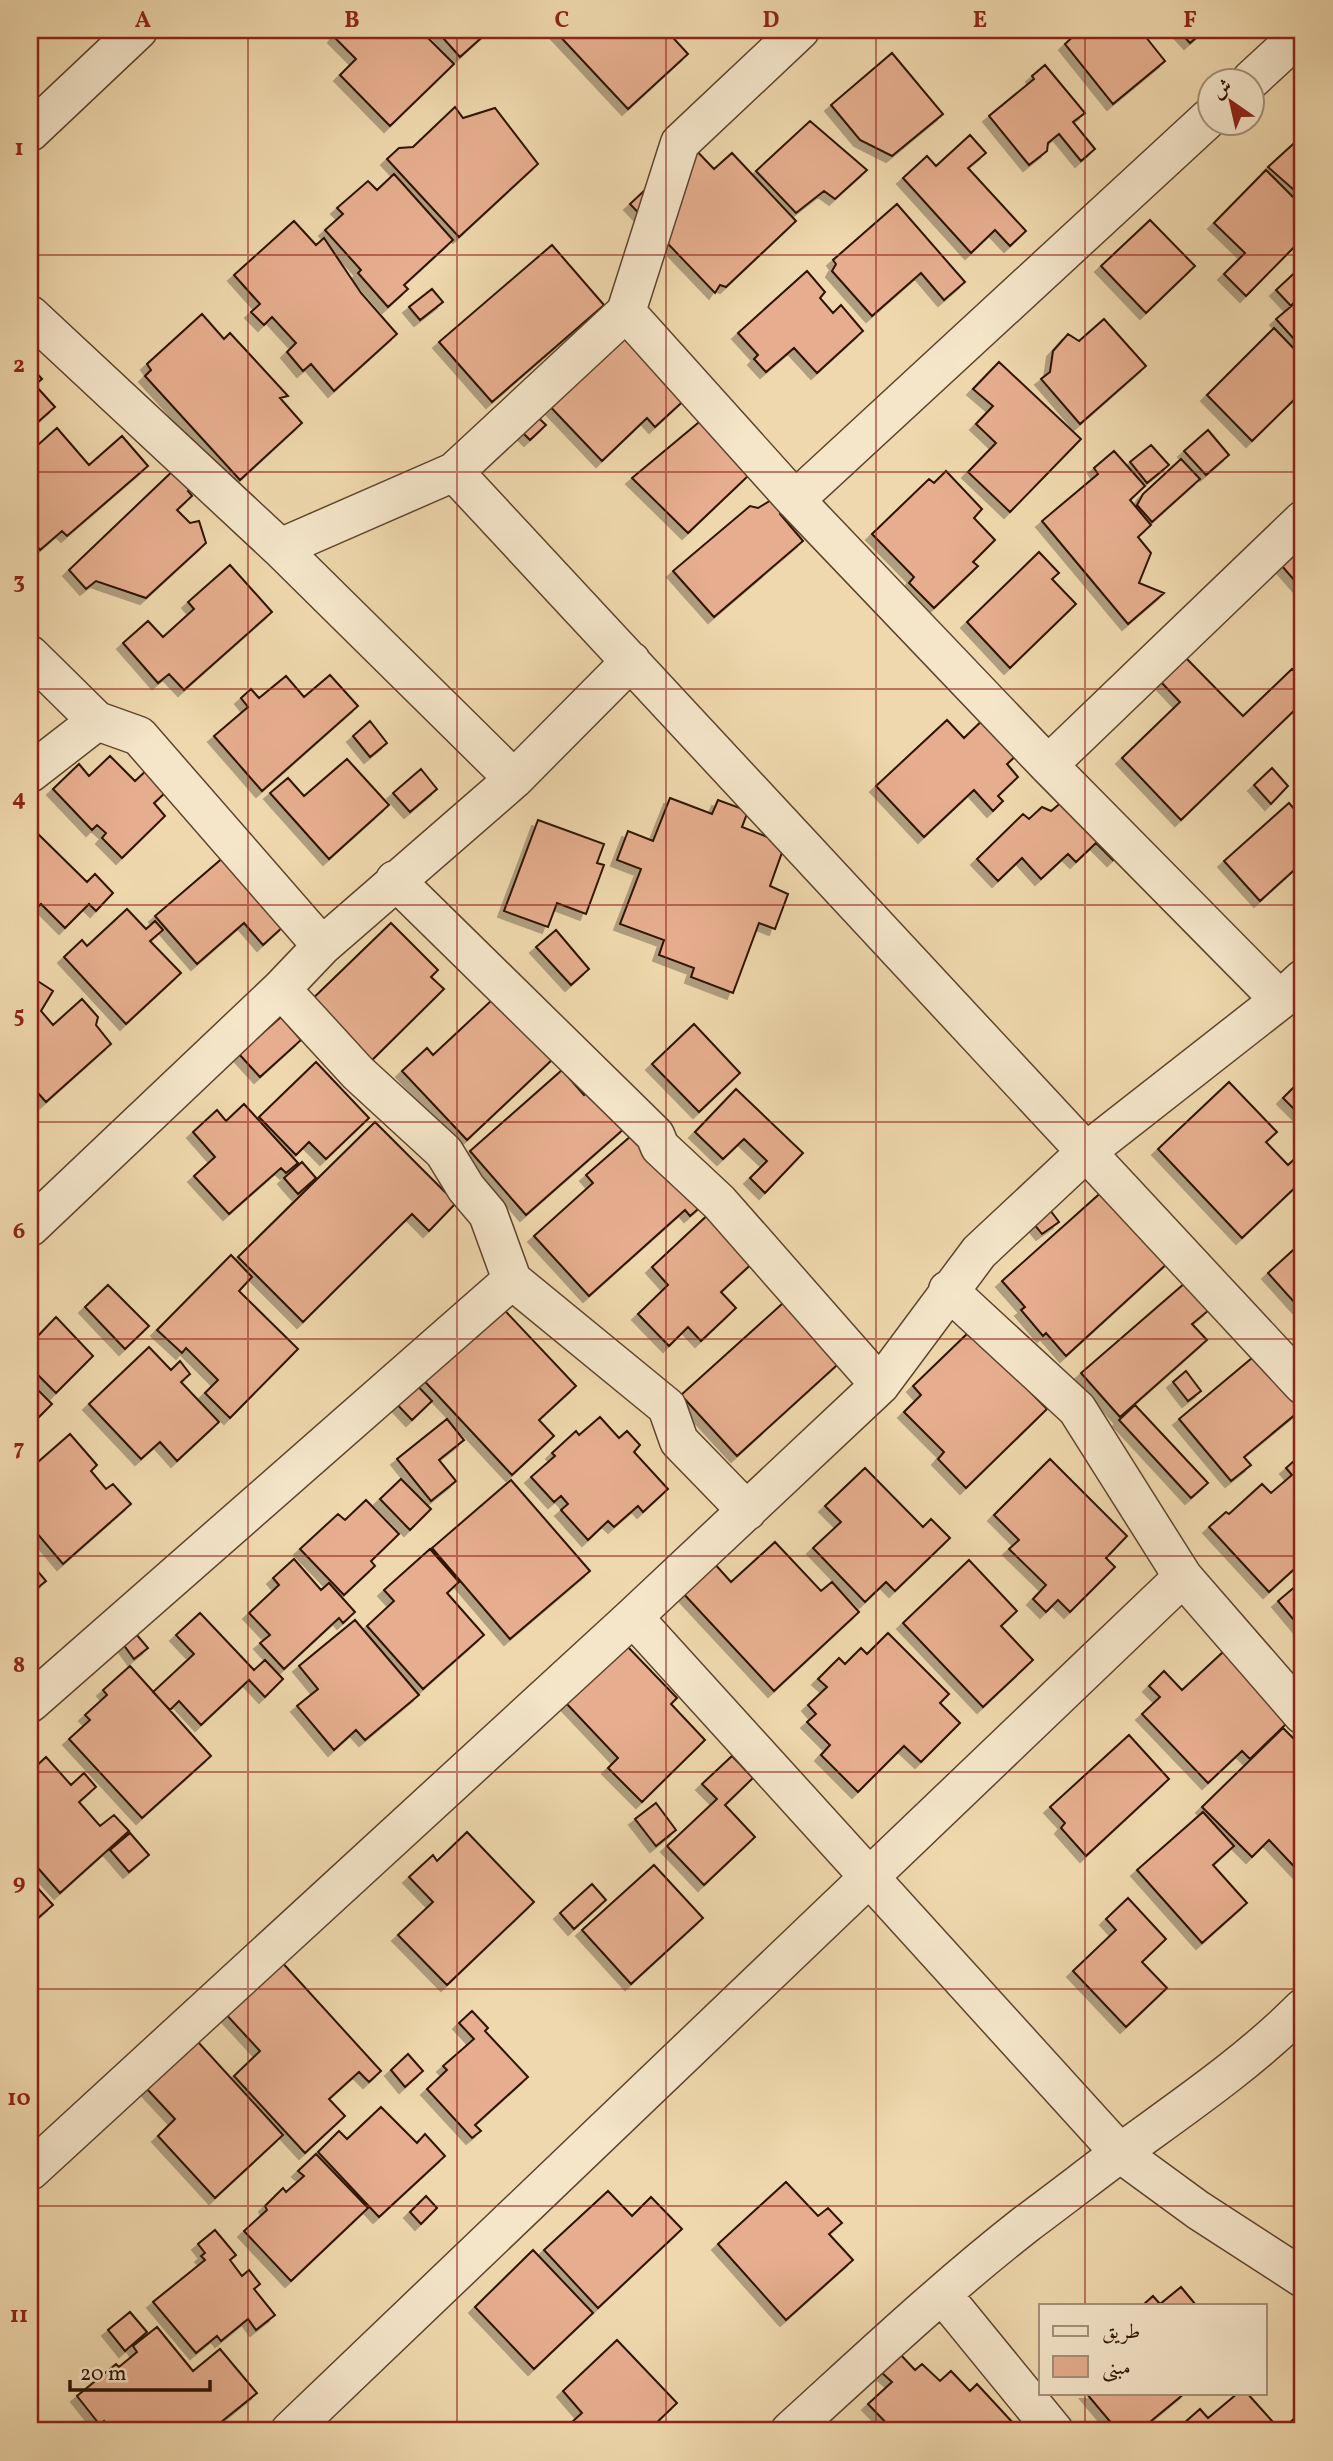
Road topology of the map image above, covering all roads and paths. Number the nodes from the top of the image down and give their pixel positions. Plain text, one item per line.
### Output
1 (138, 30) edge
2 (800, 30) edge
3 (1303, 32) edge
4 (1266, 66) edge
5 (1196, 130) edge
6 (30, 132) edge
7 (626, 312) junction
8 (30, 315) edge
9 (454, 472) junction
10 (795, 500) junction
11 (1303, 520) edge
12 (280, 548) junction
13 (30, 655) edge
14 (631, 661) junction
15 (97, 721) junction
16 (1048, 765) junction
17 (30, 773) edge
18 (514, 779) junction
19 (395, 880) junction
20 (322, 946) junction
21 (281, 989) junction
22 (1292, 989) edge
23 (1086, 1152) junction
24 (30, 1227) edge
25 (512, 1280) junction
26 (948, 1290) junction
27 (880, 1385) junction
28 (1303, 1385) edge
29 (747, 1511) junction
30 (1183, 1577) junction
31 (633, 1617) junction
32 (30, 1703) edge
33 (1303, 1714) edge
34 (870, 1878) junction
35 (1303, 2008) edge
36 (1120, 2153) junction
37 (30, 2171) edge
38 (1303, 2278) edge
39 (942, 2294) junction
40 (290, 2431) edge
41 (790, 2431) edge
42 (1054, 2431) edge

1 - 6 street
2 - 7 street
3 - 4 street
5 - 10 street
7 - 9 street
7 - 10 street
8 - 12 street
9 - 12 street
9 - 14 street
10 - 16 street
11 - 16 street
12 - 18 street
13 - 15 street
14 - 18 street
14 - 23 street
15 - 17 street
15 - 20 street
16 - 22 street
18 - 19 street
19 - 20 street
19 - 27 street
20 - 21 street
21 - 24 street
21 - 25 street
22 - 23 street
23 - 26 street
23 - 28 street
25 - 29 street
25 - 32 street
26 - 27 street
26 - 30 street
27 - 29 street
29 - 31 street
30 - 33 street
30 - 34 street
31 - 34 street
31 - 37 street
34 - 36 street
34 - 40 street
35 - 36 street
36 - 38 street
36 - 39 street
39 - 41 street
39 - 42 street

